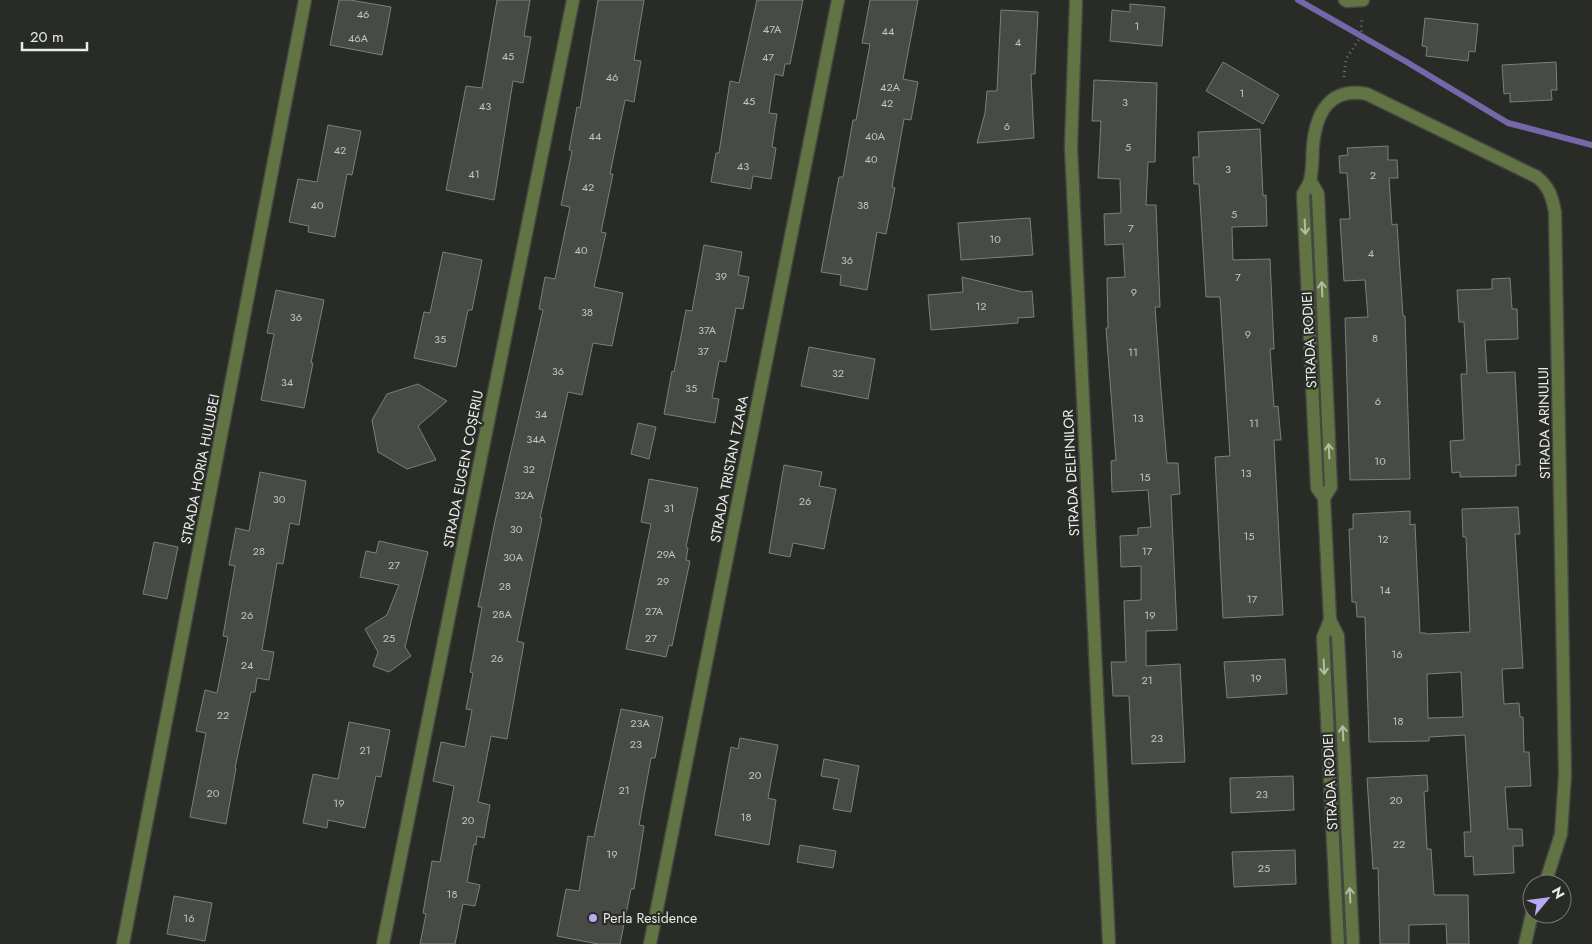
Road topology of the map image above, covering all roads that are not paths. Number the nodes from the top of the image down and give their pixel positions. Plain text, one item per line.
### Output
1 (305, 0) edge
2 (573, 0) edge
3 (838, 0) edge
4 (1076, 0) edge
5 (1345, 0) edge
6 (1363, 0) edge
7 (1344, 94) joint
8 (1330, 620) junction
9 (1548, 874) edge
10 (1530, 924) edge
11 (123, 944) edge
12 (383, 944) edge
13 (650, 944) edge
14 (1109, 944) edge
15 (1338, 944) edge
16 (1353, 944) edge
17 (1525, 944) edge

1 - 11 street, STRADA HORIA HULUBEI
2 - 12 street, STRADA EUGEN COȘERIU
3 - 13 street, STRADA TRISTAN TZARA
4 - 14 street, STRADA DELFINILOR
5 - 6 street
7 - 8 street, STRADA RODIEI
7 - 9 street, STRADA ARINULUI
8 -> 15 street, STRADA RODIEI
16 -> 8 street, STRADA RODIEI
10 - 17 street

